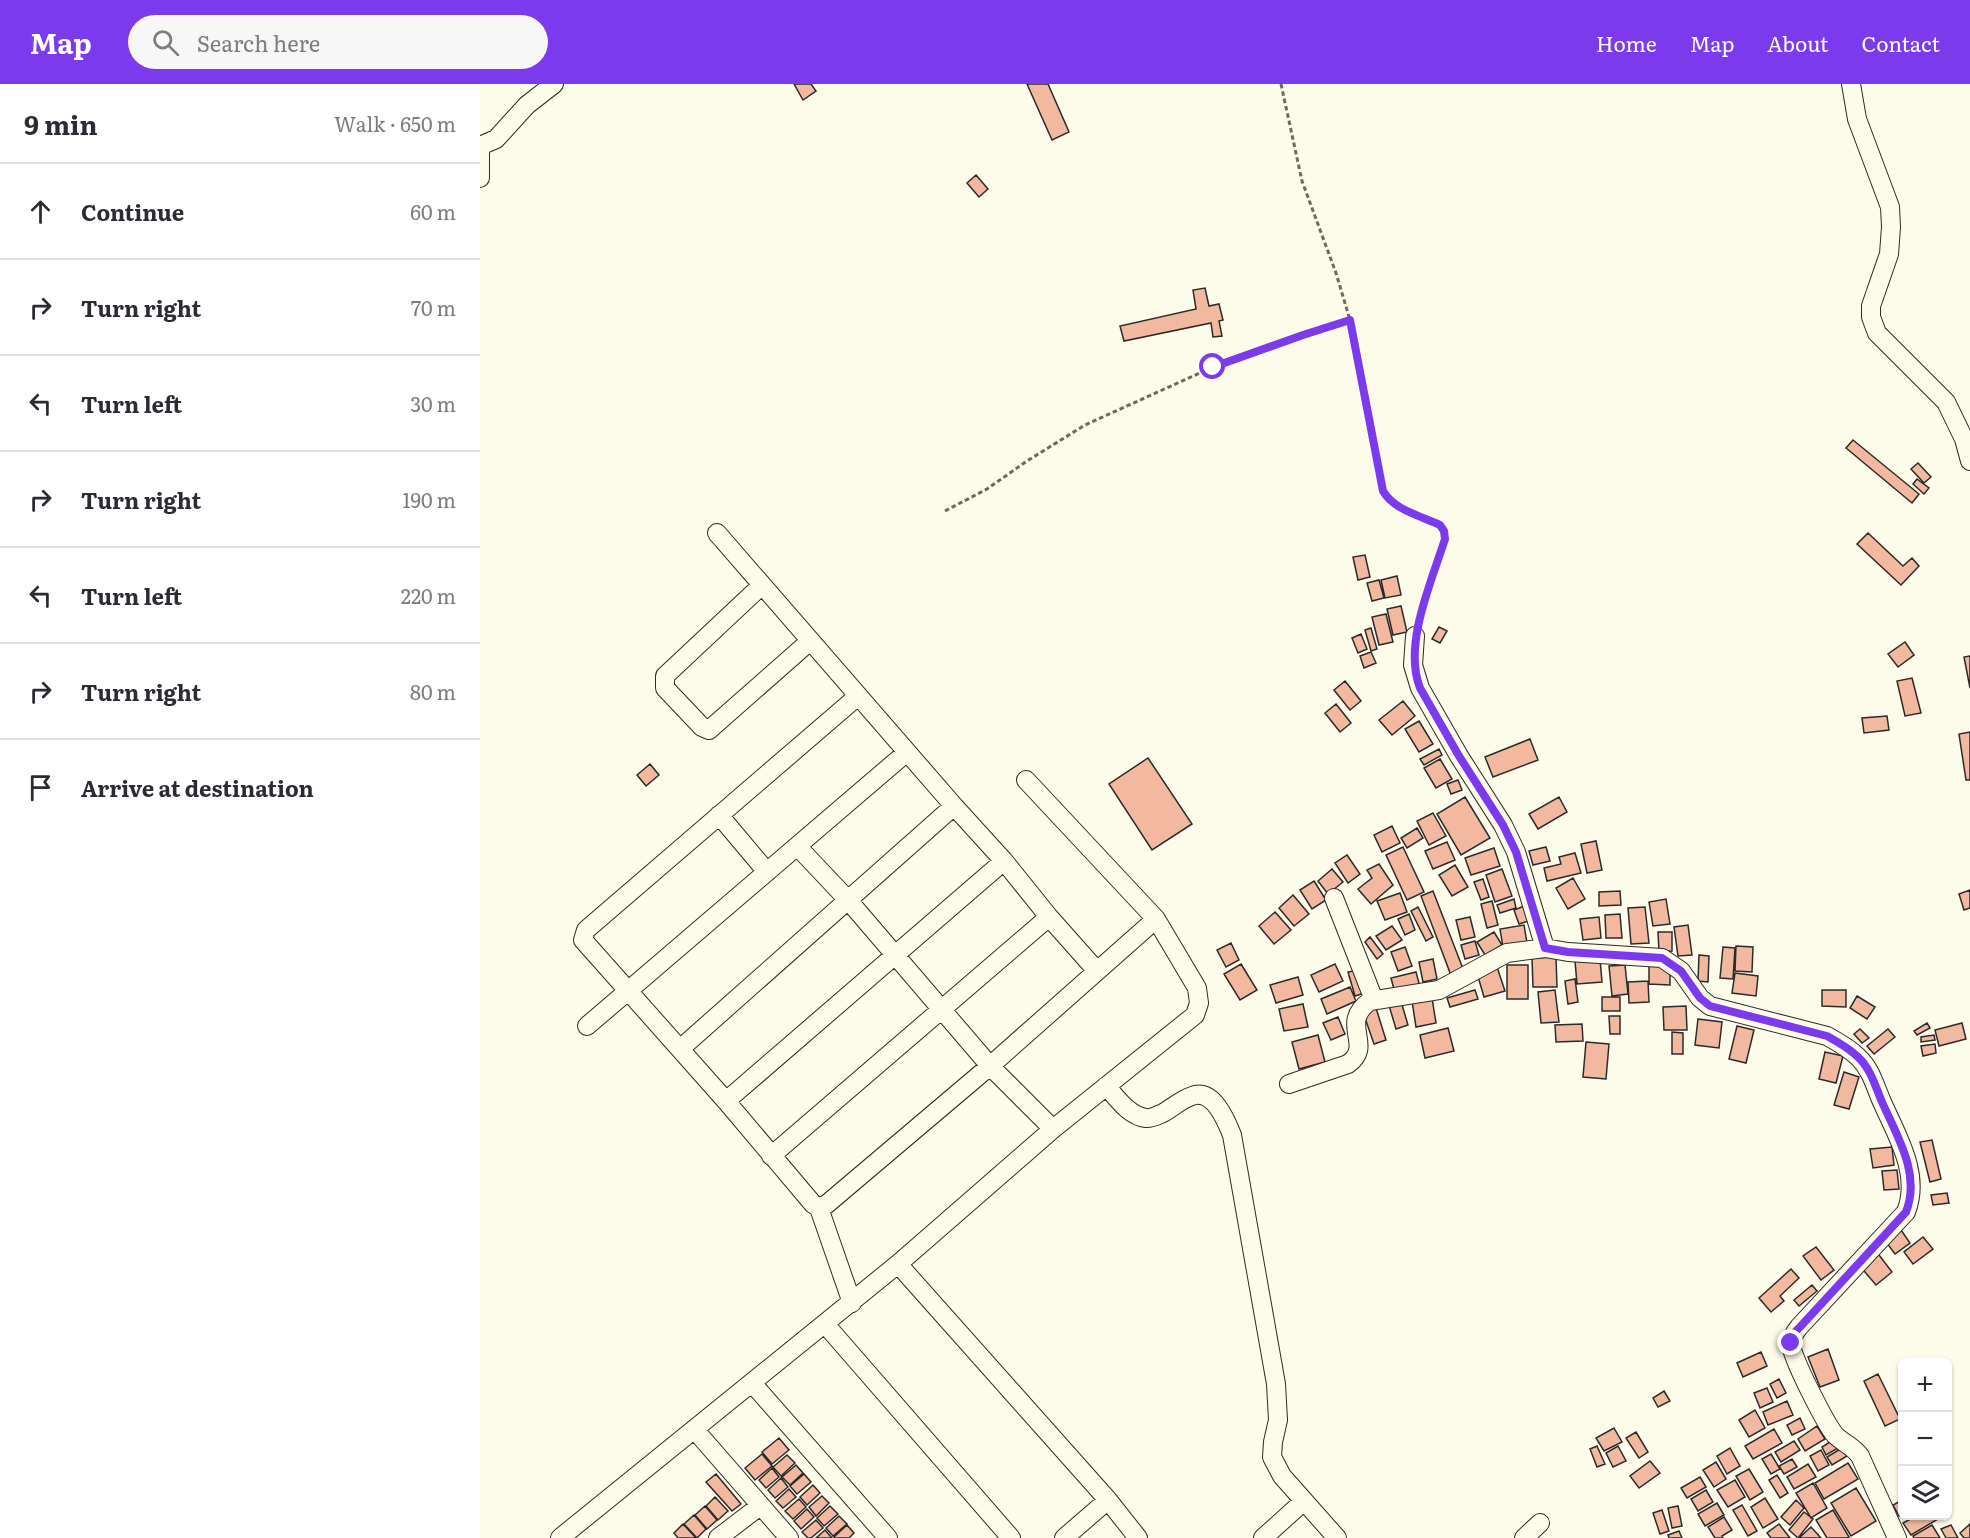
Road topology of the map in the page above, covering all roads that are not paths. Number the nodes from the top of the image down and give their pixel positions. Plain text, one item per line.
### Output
1 (554, 84) edge
2 (1851, 84) edge
3 (480, 146) edge
4 (480, 178) edge
5 (1970, 461) edge
6 (717, 533) dead end
7 (762, 585) junction
8 (1415, 636) road end
9 (810, 641) junction
10 (858, 696) junction
11 (907, 752) junction
12 (1026, 780) dead end
13 (954, 806) junction
14 (719, 815) junction
15 (797, 846) junction
16 (1004, 861) junction
17 (767, 872) junction
18 (1334, 898) dead end
19 (848, 900) junction
20 (1049, 917) junction
21 (1156, 919) junction
22 (1545, 948) junction
23 (895, 956) junction
24 (1097, 971) junction
25 (628, 991) junction
26 (1374, 1000) junction
27 (942, 1009) junction
28 (587, 1026) dead end
29 (680, 1049) junction
30 (990, 1066) junction
31 (1289, 1083) dead end
32 (1107, 1086) junction
33 (726, 1101) junction
34 (1053, 1129) junction
35 (771, 1155) junction
36 (819, 1208) junction
37 (898, 1264) junction
38 (852, 1302) junction
39 (825, 1324) junction
40 (752, 1383) junction
41 (694, 1429) junction
42 (1108, 1500) junction
43 (1304, 1501) junction
44 (760, 1506) junction
45 (1540, 1523) dead end
46 (568, 1535) edge
47 (718, 1538) edge
48 (789, 1538) edge
49 (888, 1538) edge
50 (1011, 1538) edge
51 (1064, 1538) edge
52 (1138, 1538) edge
53 (1263, 1538) edge
54 (1337, 1538) edge
55 (1524, 1538) edge
56 (1897, 1538) edge

1 - 3 street
2 - 5 street
3 - 4 street
6 - 7 street
7 - 9 street
7 - 9 street
8 - 22 street
9 - 10 street
10 - 11 street
10 - 14 street
11 - 13 street
11 - 15 street
12 - 21 street
13 - 16 street
13 - 19 street
14 - 17 street
14 - 25 street
15 - 17 street
15 - 19 street
16 - 20 street
16 - 23 street
17 - 25 street
18 - 26 street
19 - 23 street
19 - 29 street
20 - 24 street
20 - 27 street
21 - 24 street
21 - 32 street
22 - 26 street
22 - 56 street
23 - 27 street
23 - 33 street
24 - 30 street
25 - 28 street
25 - 29 street
26 - 31 street
27 - 30 street
27 - 35 street
29 - 33 street
30 - 34 street
30 - 36 street
32 - 34 street
32 - 43 street
33 - 35 street
34 - 37 street
35 - 36 street
36 - 38 street
37 - 38 street
37 - 42 street
38 - 39 street
39 - 40 street
39 - 50 street
40 - 41 street
40 - 49 street
41 - 44 street
41 - 46 street
42 - 51 street
42 - 52 street
43 - 53 street
43 - 54 street
44 - 47 street
44 - 48 street
45 - 55 street

